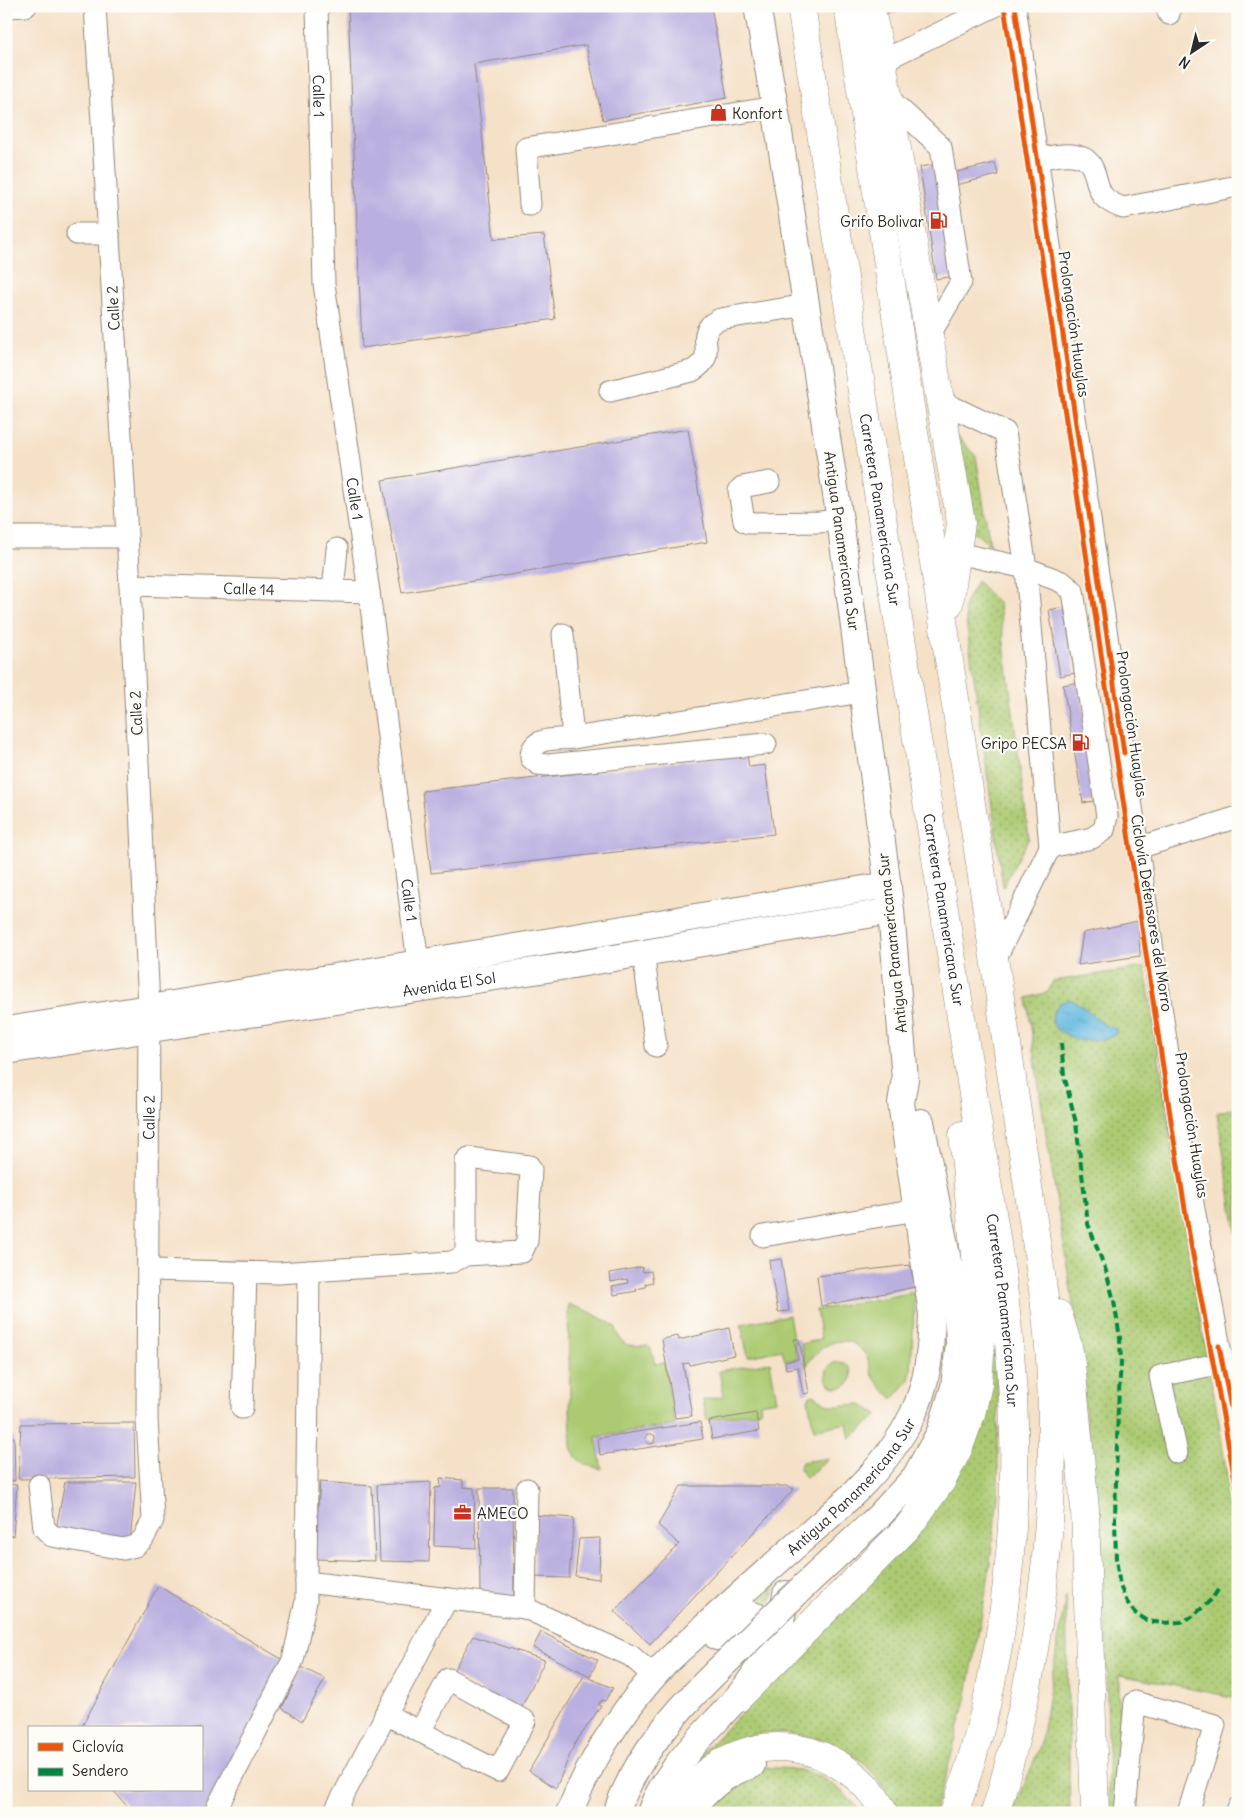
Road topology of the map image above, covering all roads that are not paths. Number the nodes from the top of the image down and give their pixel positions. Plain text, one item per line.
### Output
1 (26, 6) edge
2 (95, 6) edge
3 (317, 6) edge
4 (757, 6) edge
5 (801, 6) edge
6 (848, 6) edge
7 (870, 6) edge
8 (995, 6) edge
9 (1015, 6) edge
10 (6, 7) edge
11 (882, 61) junction
12 (888, 98) junction
13 (775, 107) junction
14 (1037, 159) junction
15 (1238, 186) edge
16 (530, 206) dead end
17 (77, 234) dead end
18 (109, 234) junction
19 (807, 305) junction
20 (929, 336) junction
21 (610, 390) dead end
22 (940, 401) junction
23 (768, 482) dead end
24 (840, 520) junction
25 (6, 537) edge
26 (127, 537) junction
27 (337, 549) dead end
28 (956, 553) junction
29 (1026, 568) junction
30 (130, 585) junction
31 (333, 591) junction
32 (369, 592) junction
33 (945, 633) junction
34 (563, 634) dead end
35 (862, 692) junction
36 (573, 738) junction
37 (766, 744) dead end
38 (1238, 818) edge
39 (1050, 847) junction
40 (1138, 848) junction
41 (888, 885) junction
42 (891, 911) junction
43 (643, 953) junction
44 (995, 960) junction
45 (420, 976) junction
46 (149, 1019) junction
47 (6, 1030) edge
48 (964, 1038) junction
49 (656, 1046) dead end
50 (6, 1051) edge
51 (905, 1079) junction
52 (917, 1210) junction
53 (763, 1236) dead end
54 (466, 1255) junction
55 (149, 1270) junction
56 (309, 1272) junction
57 (246, 1273) junction
58 (1041, 1276) junction
59 (1222, 1363) junction
60 (242, 1408) dead end
61 (1238, 1444) edge
62 (1177, 1454) dead end
63 (39, 1485) dead end
64 (527, 1489) dead end
65 (803, 1540) junction
66 (306, 1582) junction
67 (447, 1599) junction
68 (525, 1608) junction
69 (770, 1647) junction
70 (654, 1676) junction
71 (737, 1699) junction
72 (385, 1714) junction
73 (420, 1732) junction
74 (1238, 1808) edge
75 (214, 1813) edge
76 (334, 1813) edge
77 (568, 1813) edge
78 (587, 1813) edge
79 (616, 1813) edge
80 (650, 1813) edge
81 (672, 1813) edge
82 (688, 1813) edge
83 (869, 1813) edge
84 (884, 1813) edge
85 (954, 1813) edge
86 (995, 1813) edge
87 (1095, 1813) edge
88 (1125, 1813) edge
89 (1188, 1813) edge
90 (1236, 1813) edge

1 - 10 street
2 - 18 street, Calle 2
3 - 32 street, Calle 1
4 - 13 main road, Antigua Panamericana Sur
5 - 48 highway, Carretera Panamericana Sur
6 - 33 highway
7 - 11 highway
8 - 11 street
9 - 14 street, Prolongación Huaylas
11 - 12 highway
12 - 20 highway
12 - 20 street
13 - 16 street
13 - 19 main road, Antigua Panamericana Sur
14 - 15 street
14 - 40 street, Prolongación Huaylas
17 - 18 street
18 - 26 street, Calle 2
19 - 21 street
19 - 24 main road, Antigua Panamericana Sur
20 - 22 highway
22 - 28 highway
22 - 29 street
23 - 24 street
24 - 35 main road, Antigua Panamericana Sur
25 - 26 street
26 - 30 street, Calle 2
27 - 31 street
28 - 29 street
28 - 33 highway
29 - 39 street
29 - 39 street
30 - 31 street, Calle 14
30 - 46 street, Calle 2
31 - 32 street, Calle 14
32 - 45 street, Calle 1
33 - 44 highway
34 - 36 street
35 - 36 street
35 - 41 main road, Antigua Panamericana Sur
36 - 37 street
38 - 40 street
39 - 44 street
40 - 59 street, Prolongación Huaylas
41 - 42 main road, Antigua Panamericana Sur
41 - 45 main road, Avenida El Sol
42 - 43 main road, Avenida El Sol
42 - 51 main road, Antigua Panamericana Sur
43 - 45 main road, Avenida El Sol
43 - 49 street
44 - 58 highway
45 - 46 main road, Avenida El Sol
46 - 47 main road, Avenida El Sol
46 - 50 main road, Avenida El Sol
46 - 55 street, Calle 2
48 - 71 highway
48 - 85 highway, Carretera Panamericana Sur
51 - 52 main road, Antigua Panamericana Sur
51 - 79 main road, Antigua Panamericana Sur, bridge
52 - 53 street
52 - 65 main road, Antigua Panamericana Sur
54 - 54 street
54 - 56 street
55 - 57 street
55 - 63 street, Calle 2
56 - 57 street
56 - 66 street
57 - 60 street
58 - 86 highway
58 - 87 highway
59 - 61 street, Prolongación Huaylas
59 - 62 street
64 - 68 street
65 - 69 main road
65 - 70 main road, Antigua Panamericana Sur
66 - 67 street
66 - 75 street
67 - 68 street
67 - 72 street
68 - 70 street
69 - 71 main road
69 - 78 main road
70 - 77 main road, Antigua Panamericana Sur
71 - 80 main road
72 - 73 street
72 - 76 street
73 - 73 street
74 - 90 street
81 - 84 highway
82 - 83 main road
88 - 89 street

